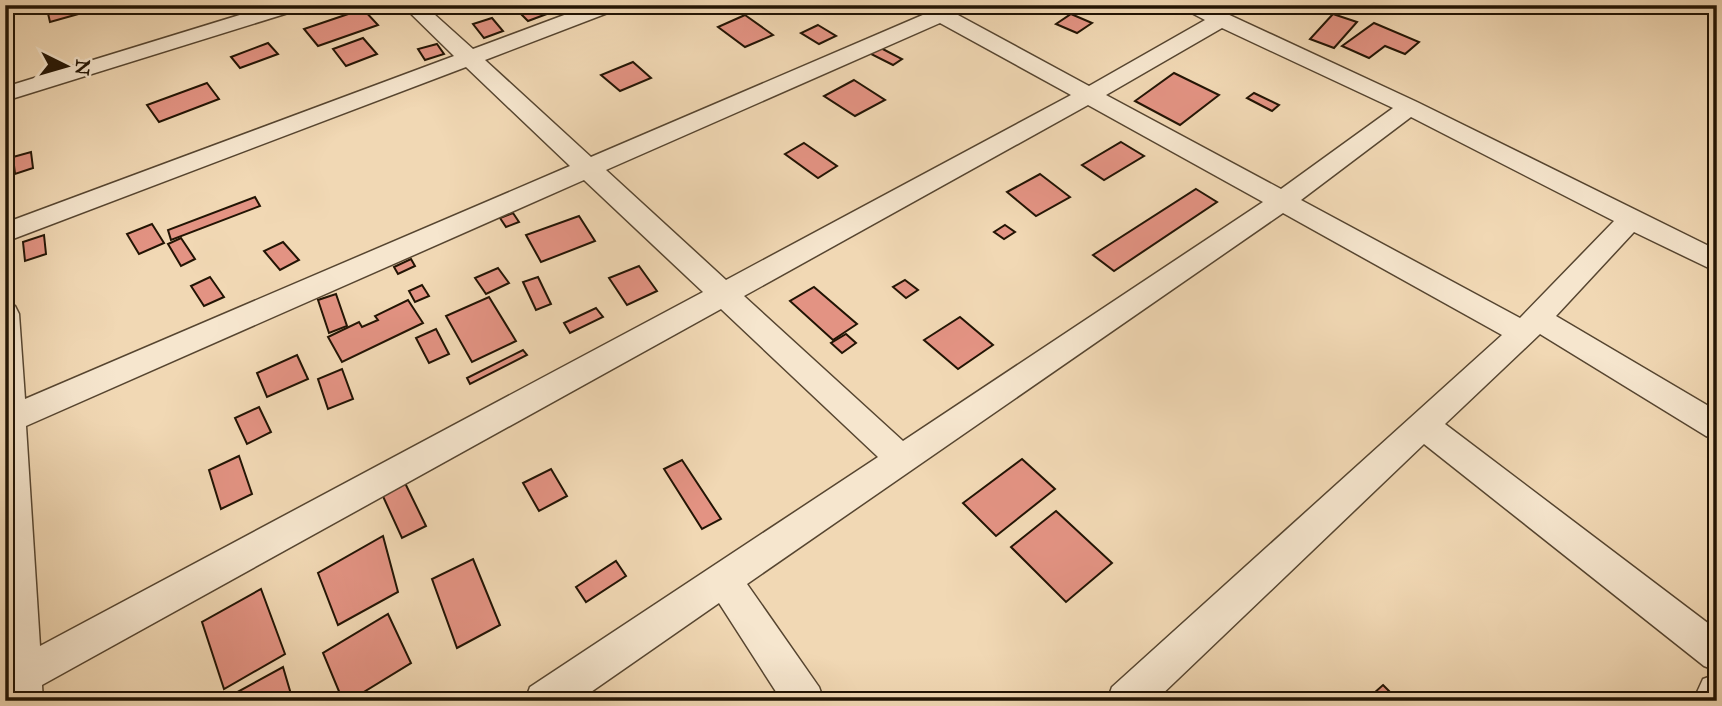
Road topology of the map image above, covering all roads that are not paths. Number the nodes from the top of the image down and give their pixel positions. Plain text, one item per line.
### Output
1 (294, 5) edge
2 (412, 5) edge
3 (611, 5) edge
4 (1191, 5) edge
5 (943, 8) edge
6 (1220, 20) junction
7 (470, 58) junction
8 (5, 94) edge
9 (1089, 95) junction
10 (1409, 107) junction
11 (587, 167) junction
12 (1283, 201) junction
13 (1631, 219) junction
14 (5, 233) edge
15 (1717, 261) edge
16 (724, 295) junction
17 (5, 314) edge
18 (1530, 326) junction
19 (8, 420) edge
20 (1424, 426) junction
21 (1717, 427) edge
22 (901, 459) junction
23 (723, 579) junction
24 (1717, 653) edge
25 (17, 687) edge
26 (1717, 694) edge
27 (544, 701) edge
28 (806, 701) edge
29 (1126, 701) edge
30 (1712, 701) edge

1 - 8 street
2 - 7 street
3 - 7 street
4 - 6 street
5 - 9 street
5 - 11 street
6 - 9 street
6 - 10 street
7 - 11 street
7 - 14 street
9 - 12 street
9 - 16 street
10 - 12 street
10 - 13 street
11 - 16 street
11 - 19 street
12 - 18 street
12 - 22 street
13 - 15 street
13 - 18 street
16 - 22 street
16 - 25 street
17 - 19 street
18 - 20 street
18 - 21 street
19 - 25 street
20 - 24 street
20 - 29 street
22 - 23 street
23 - 27 street
23 - 28 street
26 - 30 street

